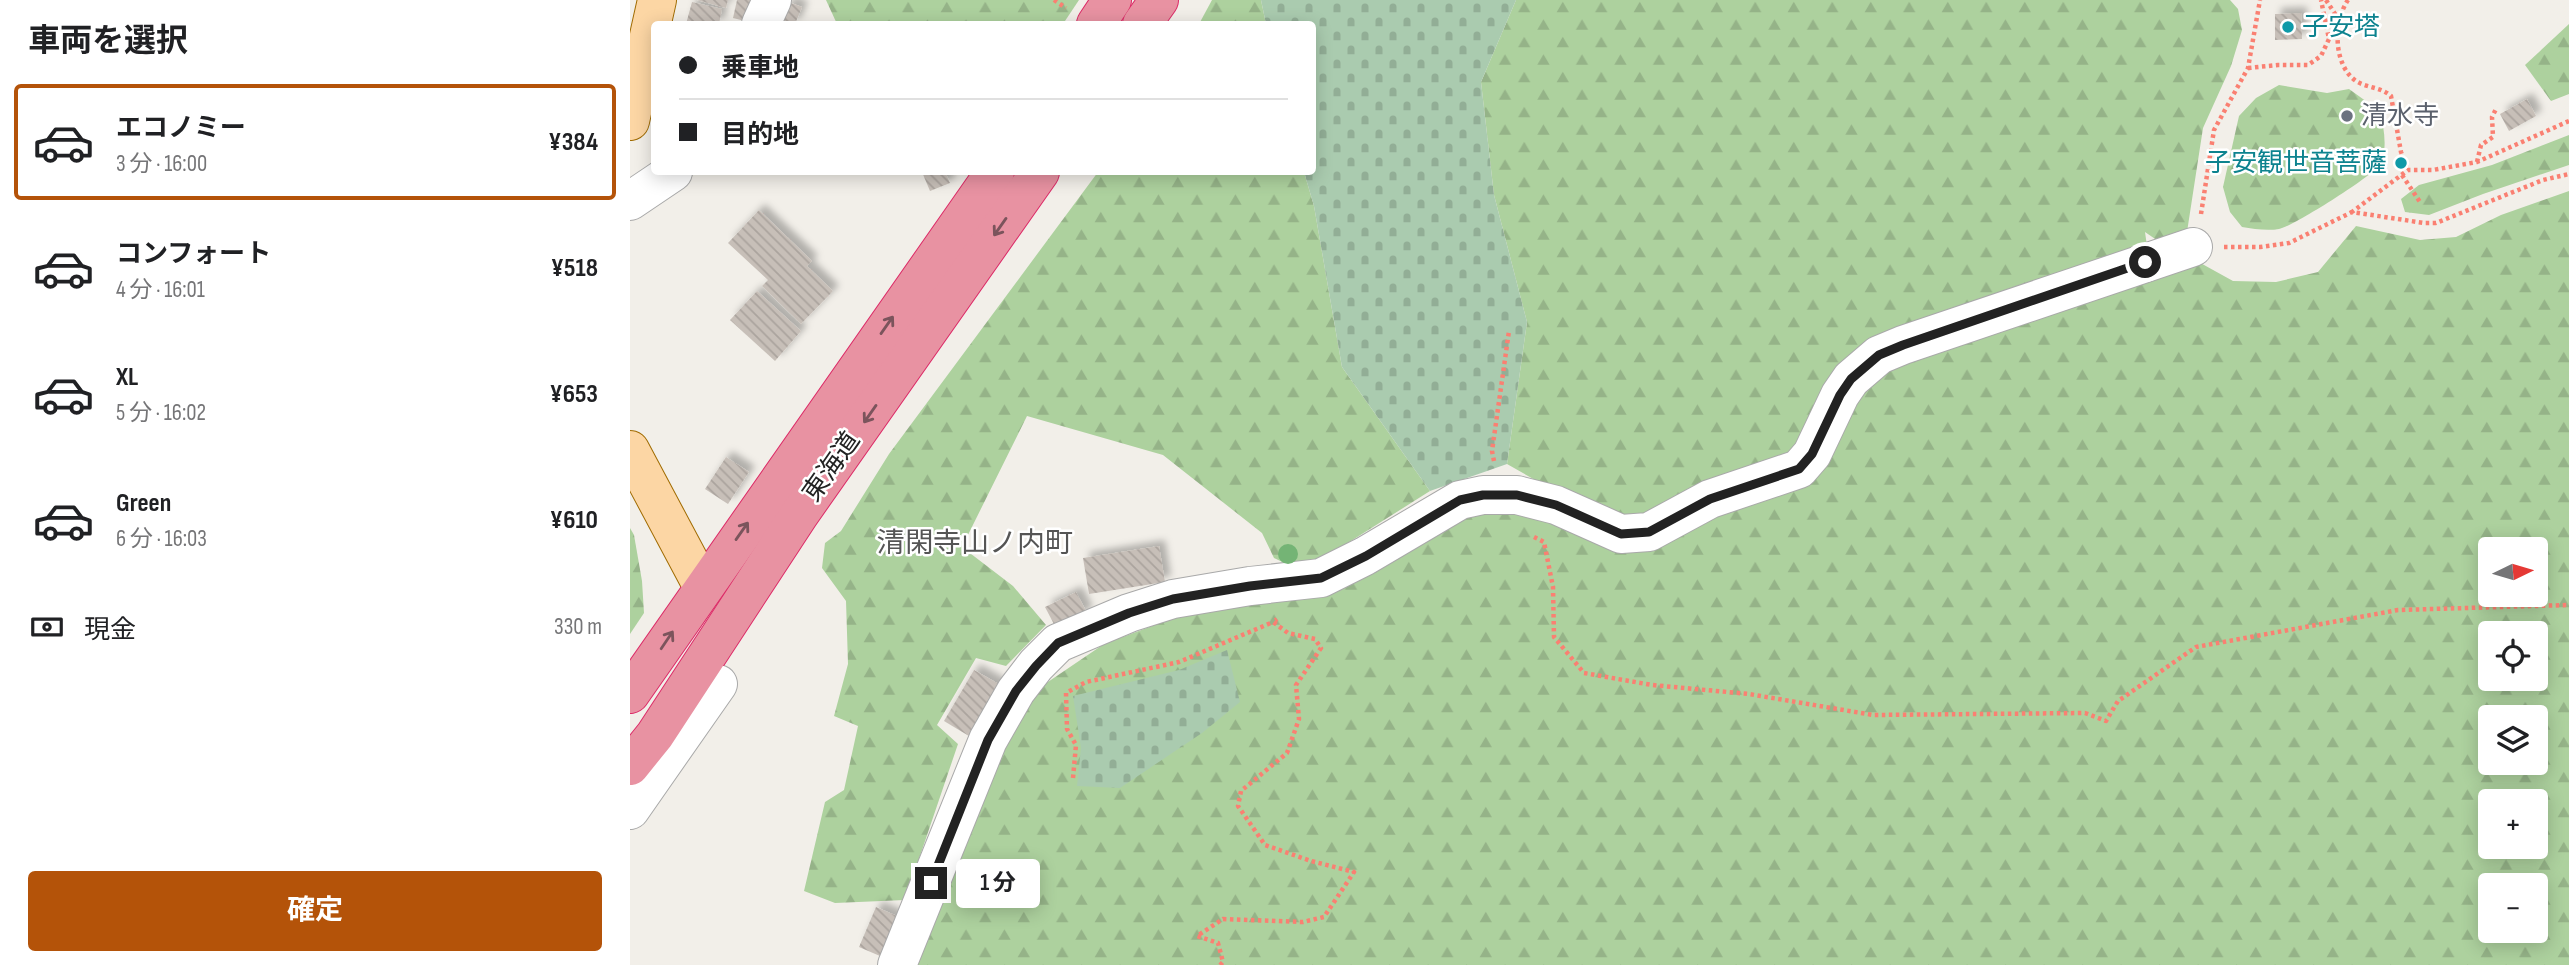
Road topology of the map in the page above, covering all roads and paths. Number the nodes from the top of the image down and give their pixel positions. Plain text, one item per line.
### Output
1 (657, 0) edge
2 (772, 0) edge
3 (1112, 0) edge
4 (1159, 0) edge
5 (2260, 0) edge
6 (2323, 0) edge
7 (2348, 0) edge
8 (2340, 20) junction
9 (652, 21) edge
10 (762, 21) edge
11 (1098, 21) edge
12 (1144, 21) edge
13 (651, 27) edge
14 (2248, 68) junction
15 (2497, 107) dead end
16 (630, 121) edge
17 (2569, 121) edge
18 (2477, 162) junction
19 (2408, 170) junction
20 (2569, 174) edge
21 (669, 175) edge
22 (993, 175) edge
23 (1038, 175) edge
24 (2402, 175) junction
25 (630, 201) edge
26 (2420, 202) dead end
27 (2352, 212) junction
28 (2193, 247) junction
29 (1509, 331) dead end
30 (630, 450) edge
31 (1501, 493) junction
32 (703, 587) junction
33 (2569, 605) edge
34 (1282, 614) dead end
35 (1273, 622) junction
36 (718, 684) dead end
37 (630, 694) edge
38 (630, 766) edge
39 (1073, 778) dead end
40 (630, 810) edge
41 (897, 965) edge
42 (1220, 965) edge

1 - 9 main road
2 - 10 street
3 - 11 highway
4 - 12 highway
5 - 14 path
6 - 8 path
6 - 14 path
7 - 8 path
8 - 19 path
13 - 16 main road
14 - 28 path
15 - 18 path
17 - 18 path
18 - 19 path
19 - 24 path
20 - 27 path
21 - 25 street
32 -> 22 highway, 東海道
23 -> 38 highway, 東海道
24 - 26 path
24 - 27 path
27 - 28 path
28 - 31 street
29 - 31 path
30 - 32 main road
31 - 33 path
31 - 41 street
37 -> 32 highway, 東海道
34 - 35 path
35 - 39 path
35 - 42 path
36 - 40 street

